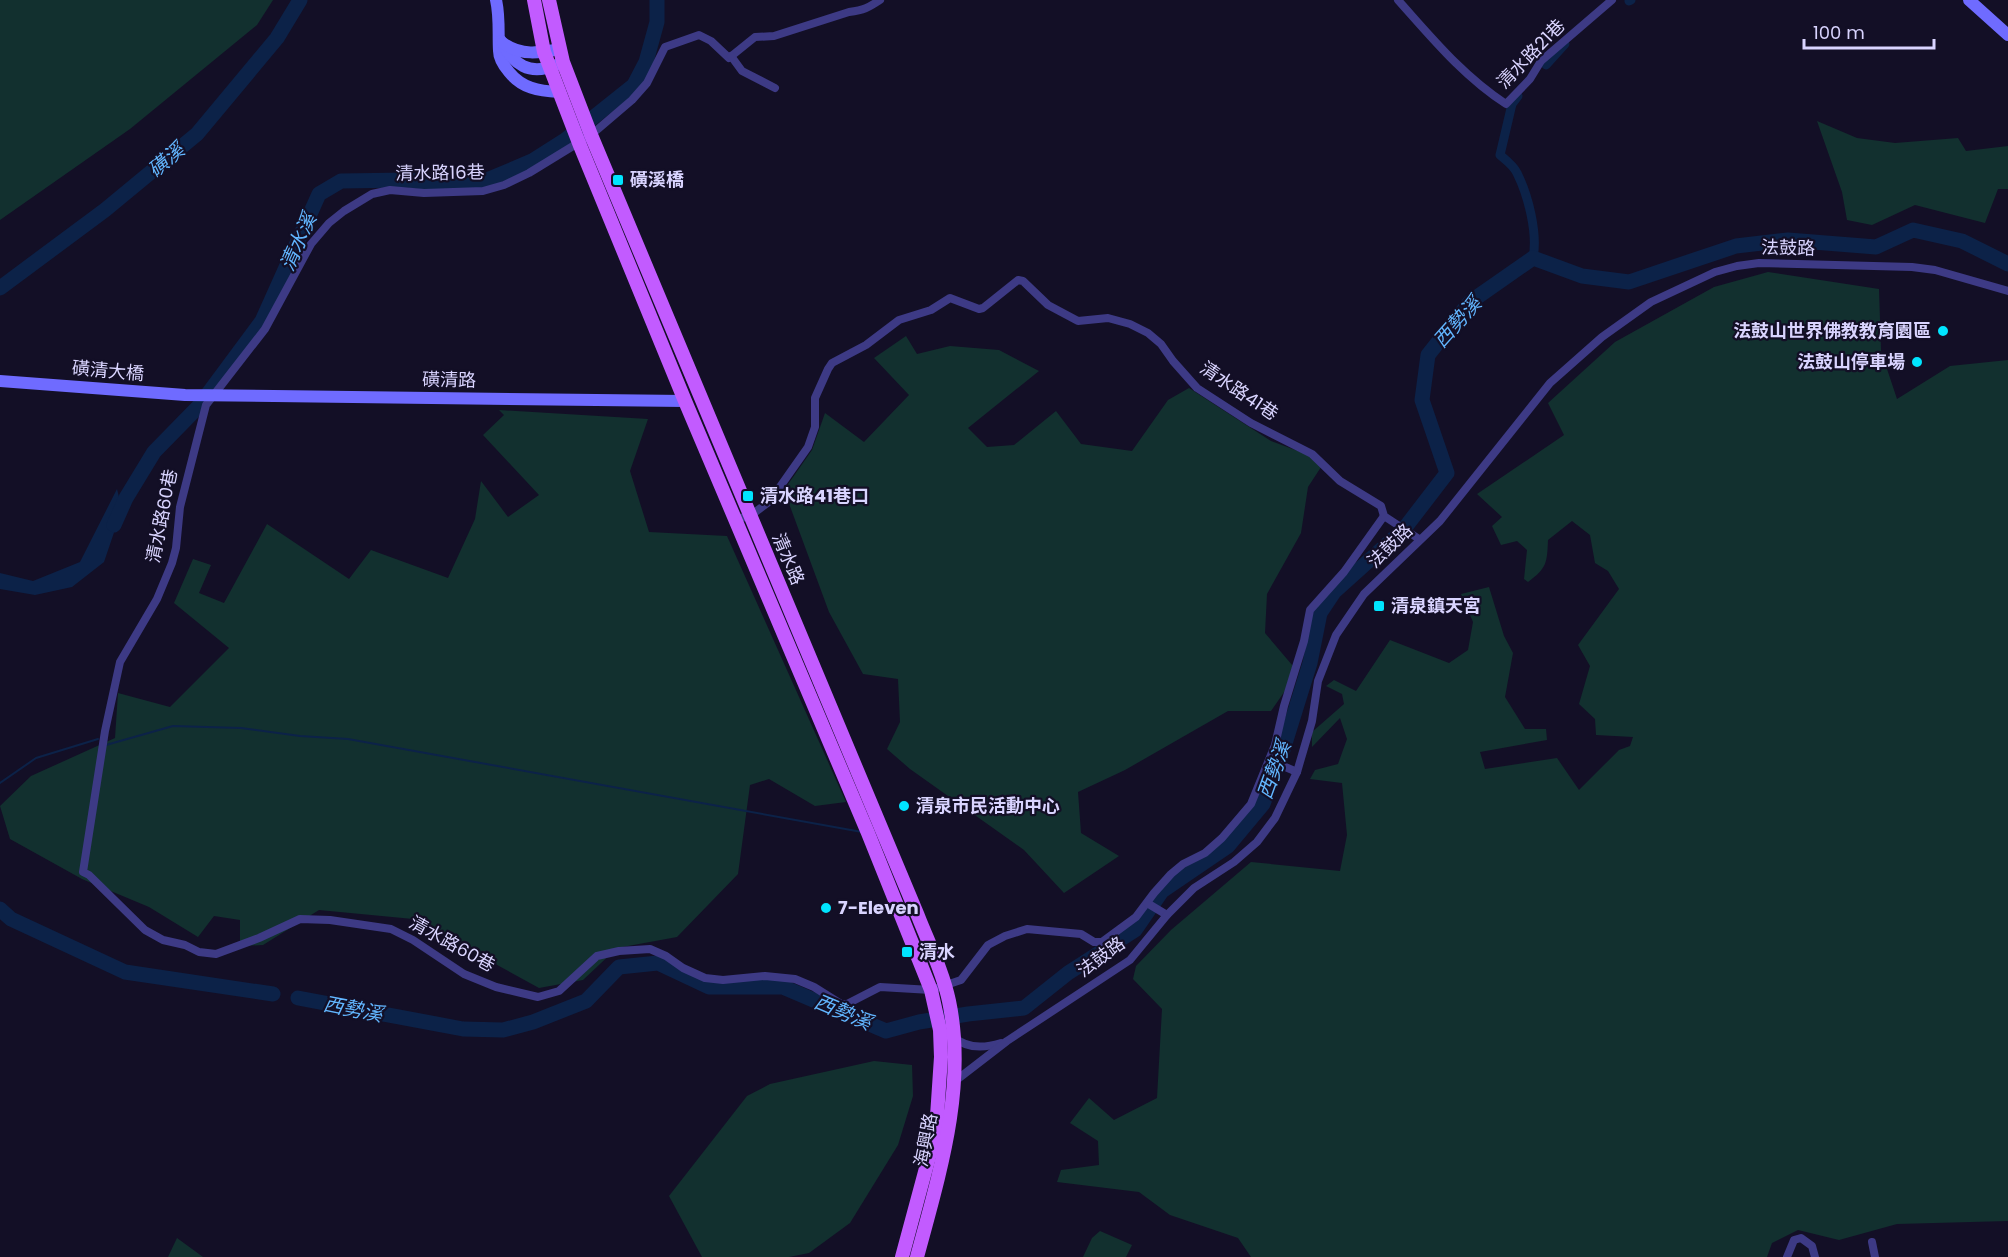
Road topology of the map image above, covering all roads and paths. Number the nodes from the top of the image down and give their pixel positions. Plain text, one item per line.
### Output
1 (534, 0) edge
2 (549, 0) edge
3 (880, 0) edge
4 (1398, 0) edge
5 (1612, 0) edge
6 (1969, 0) edge
7 (499, 4) edge
8 (2008, 35) edge
9 (500, 40) junction
10 (544, 52) junction
11 (562, 56) junction
12 (731, 56) junction
13 (550, 68) junction
14 (775, 88) dead end
15 (559, 92) junction
16 (591, 133) junction
17 (577, 140) junction
18 (2008, 291) edge
19 (0, 381) edge
20 (213, 395) junction
21 (700, 396) junction
22 (685, 401) junction
23 (750, 516) junction
24 (1384, 516) junction
25 (736, 519) junction
26 (1419, 539) junction
27 (1269, 760) junction
28 (1297, 772) junction
29 (1147, 903) junction
30 (1167, 915) junction
31 (945, 986) junction
32 (931, 990) junction
33 (949, 1032) junction
34 (1007, 1041) junction
35 (955, 1078) junction
36 (941, 1082) junction
37 (1872, 1242) dead end
38 (902, 1257) edge
39 (917, 1257) edge
40 (1787, 1257) edge
41 (1815, 1257) edge
42 (1875, 1257) edge

1 - 10 main road
2 - 11 main road
3 - 12 street
4 - 5 street, 清水路21巷
6 - 8 street
7 - 9 street
9 - 10 street
9 - 13 street
9 - 15 street
10 - 11 street
10 - 13 main road
11 - 13 street
11 - 16 main road, 清水路
12 - 14 street
12 - 16 street
13 - 15 main road
15 - 17 main road, 清水路
16 - 17 street
16 - 21 main road, 清水路
17 - 20 street, 清水路16巷
17 - 22 main road, 清水路
18 - 26 street, 法鼓路
19 - 20 street, 磺清大橋
20 - 22 street, 磺清路
20 - 32 street, 清水路60巷
21 - 22 street
21 - 23 main road, 清水路
22 - 25 main road, 清水路
23 - 24 street, 清水路41巷
23 - 25 street, 清水路41巷
23 - 31 main road, 清水路
24 - 26 street, 清水路41巷
24 - 27 street
25 - 32 main road, 清水路
26 - 28 street, 法鼓路
27 - 28 street
27 - 29 street
28 - 30 street, 法鼓路
29 - 30 street
29 - 31 street, 清水路60巷
30 - 34 street, 法鼓路
31 - 32 street, 清水路60巷
31 - 33 main road, 清水路
32 - 33 main road, 清水路
33 - 34 street
33 - 35 main road, 海興路
33 - 36 main road, 海興路
34 - 35 street, 法鼓路
35 - 36 street, 法鼓路
35 - 39 main road, 海興路
36 - 38 main road, 海興路
37 - 42 street
40 - 41 street

